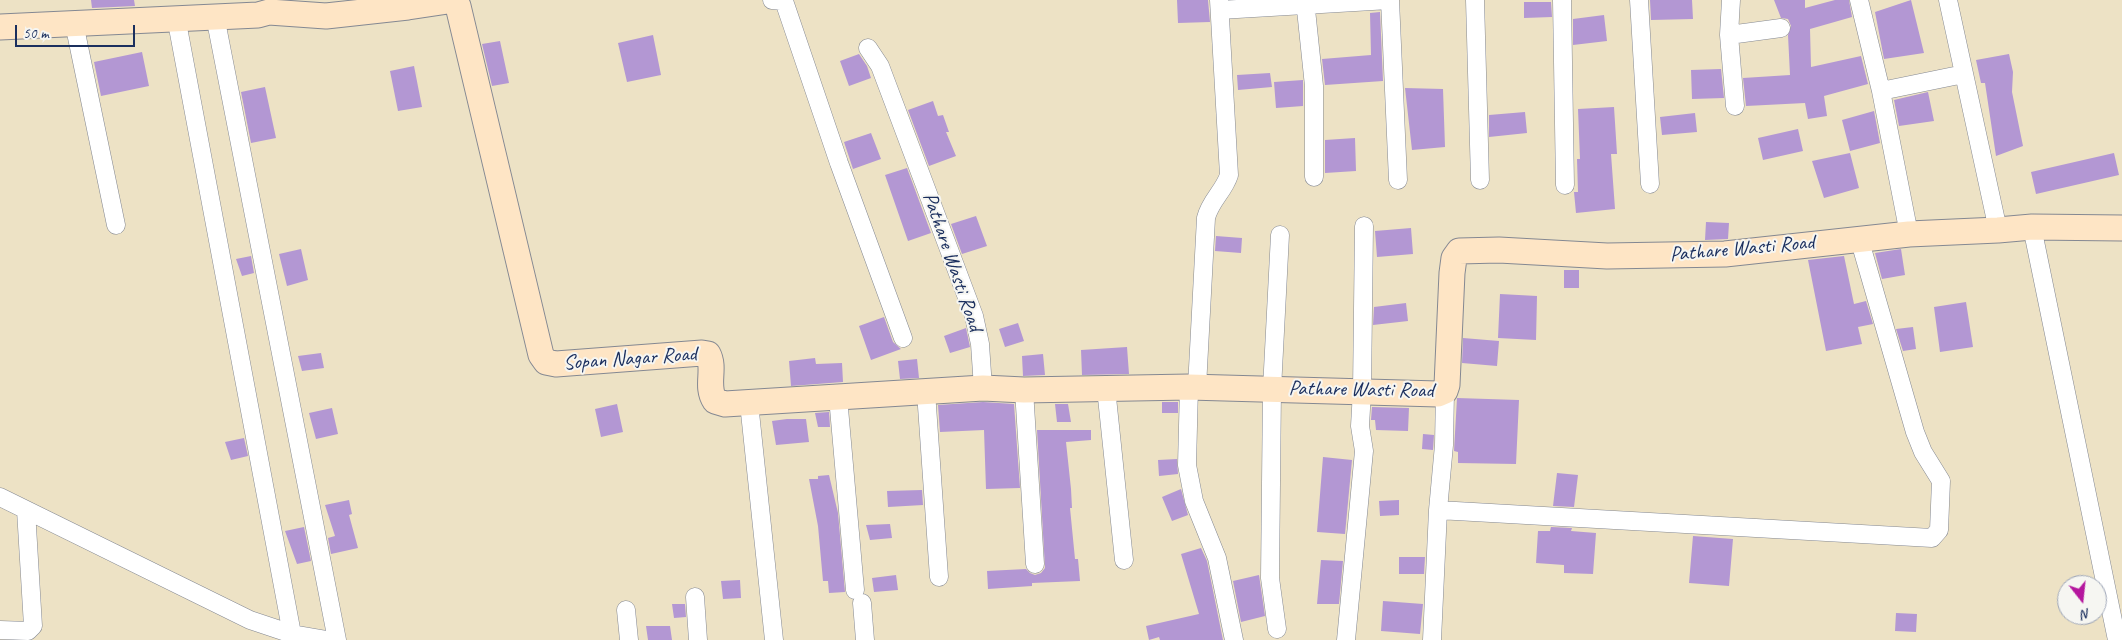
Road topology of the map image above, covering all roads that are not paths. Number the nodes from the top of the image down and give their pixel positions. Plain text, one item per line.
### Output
1 (778, 0) edge
2 (1390, 0) edge
3 (1475, 0) edge
4 (1562, 0) edge
5 (1639, 0) edge
6 (1731, 0) edge
7 (1859, 0) edge
8 (1948, 0) edge
9 (460, 1) edge
10 (1305, 3) edge
11 (1220, 5) edge
12 (269, 6) edge
13 (215, 16) junction
14 (176, 17) junction
15 (74, 23) junction
16 (0, 27) edge
17 (1781, 28) dead end
18 (1729, 36) junction
19 (868, 48) dead end
20 (1964, 74) junction
21 (1881, 91) junction
22 (1735, 106) dead end
23 (1314, 177) dead end
24 (1398, 180) dead end
25 (1480, 180) dead end
26 (1650, 184) dead end
27 (1565, 185) dead end
28 (116, 225) dead end
29 (1364, 226) dead end
30 (2032, 226) junction
31 (2122, 228) edge
32 (1998, 230) junction
33 (1280, 234) dead end
34 (1909, 234) junction
35 (1858, 238) junction
36 (903, 338) dead end
37 (1193, 387) junction
38 (983, 388) junction
39 (1106, 388) junction
40 (1272, 389) junction
41 (1024, 390) junction
42 (1362, 391) junction
43 (1445, 391) junction
44 (926, 392) junction
45 (838, 397) junction
46 (749, 402) junction
47 (0, 497) edge
48 (26, 510) junction
49 (1438, 510) junction
50 (1124, 560) dead end
51 (1035, 564) dead end
52 (940, 577) dead end
53 (695, 597) dead end
54 (626, 610) dead end
55 (1277, 629) dead end
56 (0, 630) edge
57 (292, 634) junction
58 (328, 640) edge
59 (337, 640) edge
60 (629, 640) edge
61 (698, 640) edge
62 (774, 640) edge
63 (865, 640) edge
64 (1234, 640) edge
65 (1346, 640) edge
66 (1432, 640) edge
67 (2117, 640) edge

1 - 36 street
2 - 10 street
2 - 24 street
3 - 25 street
4 - 27 street
5 - 26 street
6 - 18 street
7 - 21 street
8 - 20 street
9 - 12 street
9 - 46 street, Sopan Nagar Road
10 - 11 street
10 - 23 street
11 - 37 street
12 - 13 street
13 - 14 street
13 - 59 street
14 - 15 street
14 - 57 street
15 - 16 street
15 - 28 street
17 - 18 street
18 - 22 street
19 - 38 street, Pathare Wasti Road
20 - 21 street
20 - 32 street
21 - 34 street
29 - 42 street
30 - 31 street, Pathare Wasti Road
30 - 32 street, Pathare Wasti Road
30 - 67 street
32 - 34 street, Pathare Wasti Road
33 - 40 street
34 - 35 street, Pathare Wasti Road
35 - 43 street, Pathare Wasti Road
35 - 49 street
37 - 39 street, Pathare Wasti Road
37 - 40 street, Pathare Wasti Road
37 - 64 street
38 - 41 street, Pathare Wasti Road
38 - 44 street, Sopan Nagar Road
39 - 41 street, Pathare Wasti Road
39 - 50 street
40 - 42 street, Pathare Wasti Road
40 - 55 street
41 - 51 street
42 - 43 street, Pathare Wasti Road
42 - 65 street
43 - 49 street
44 - 45 street, Sopan Nagar Road
44 - 52 street
45 - 46 street, Sopan Nagar Road
45 - 63 street
46 - 62 street
47 - 48 street
48 - 56 street
48 - 57 street
49 - 66 street
53 - 61 street
54 - 60 street
57 - 58 street

